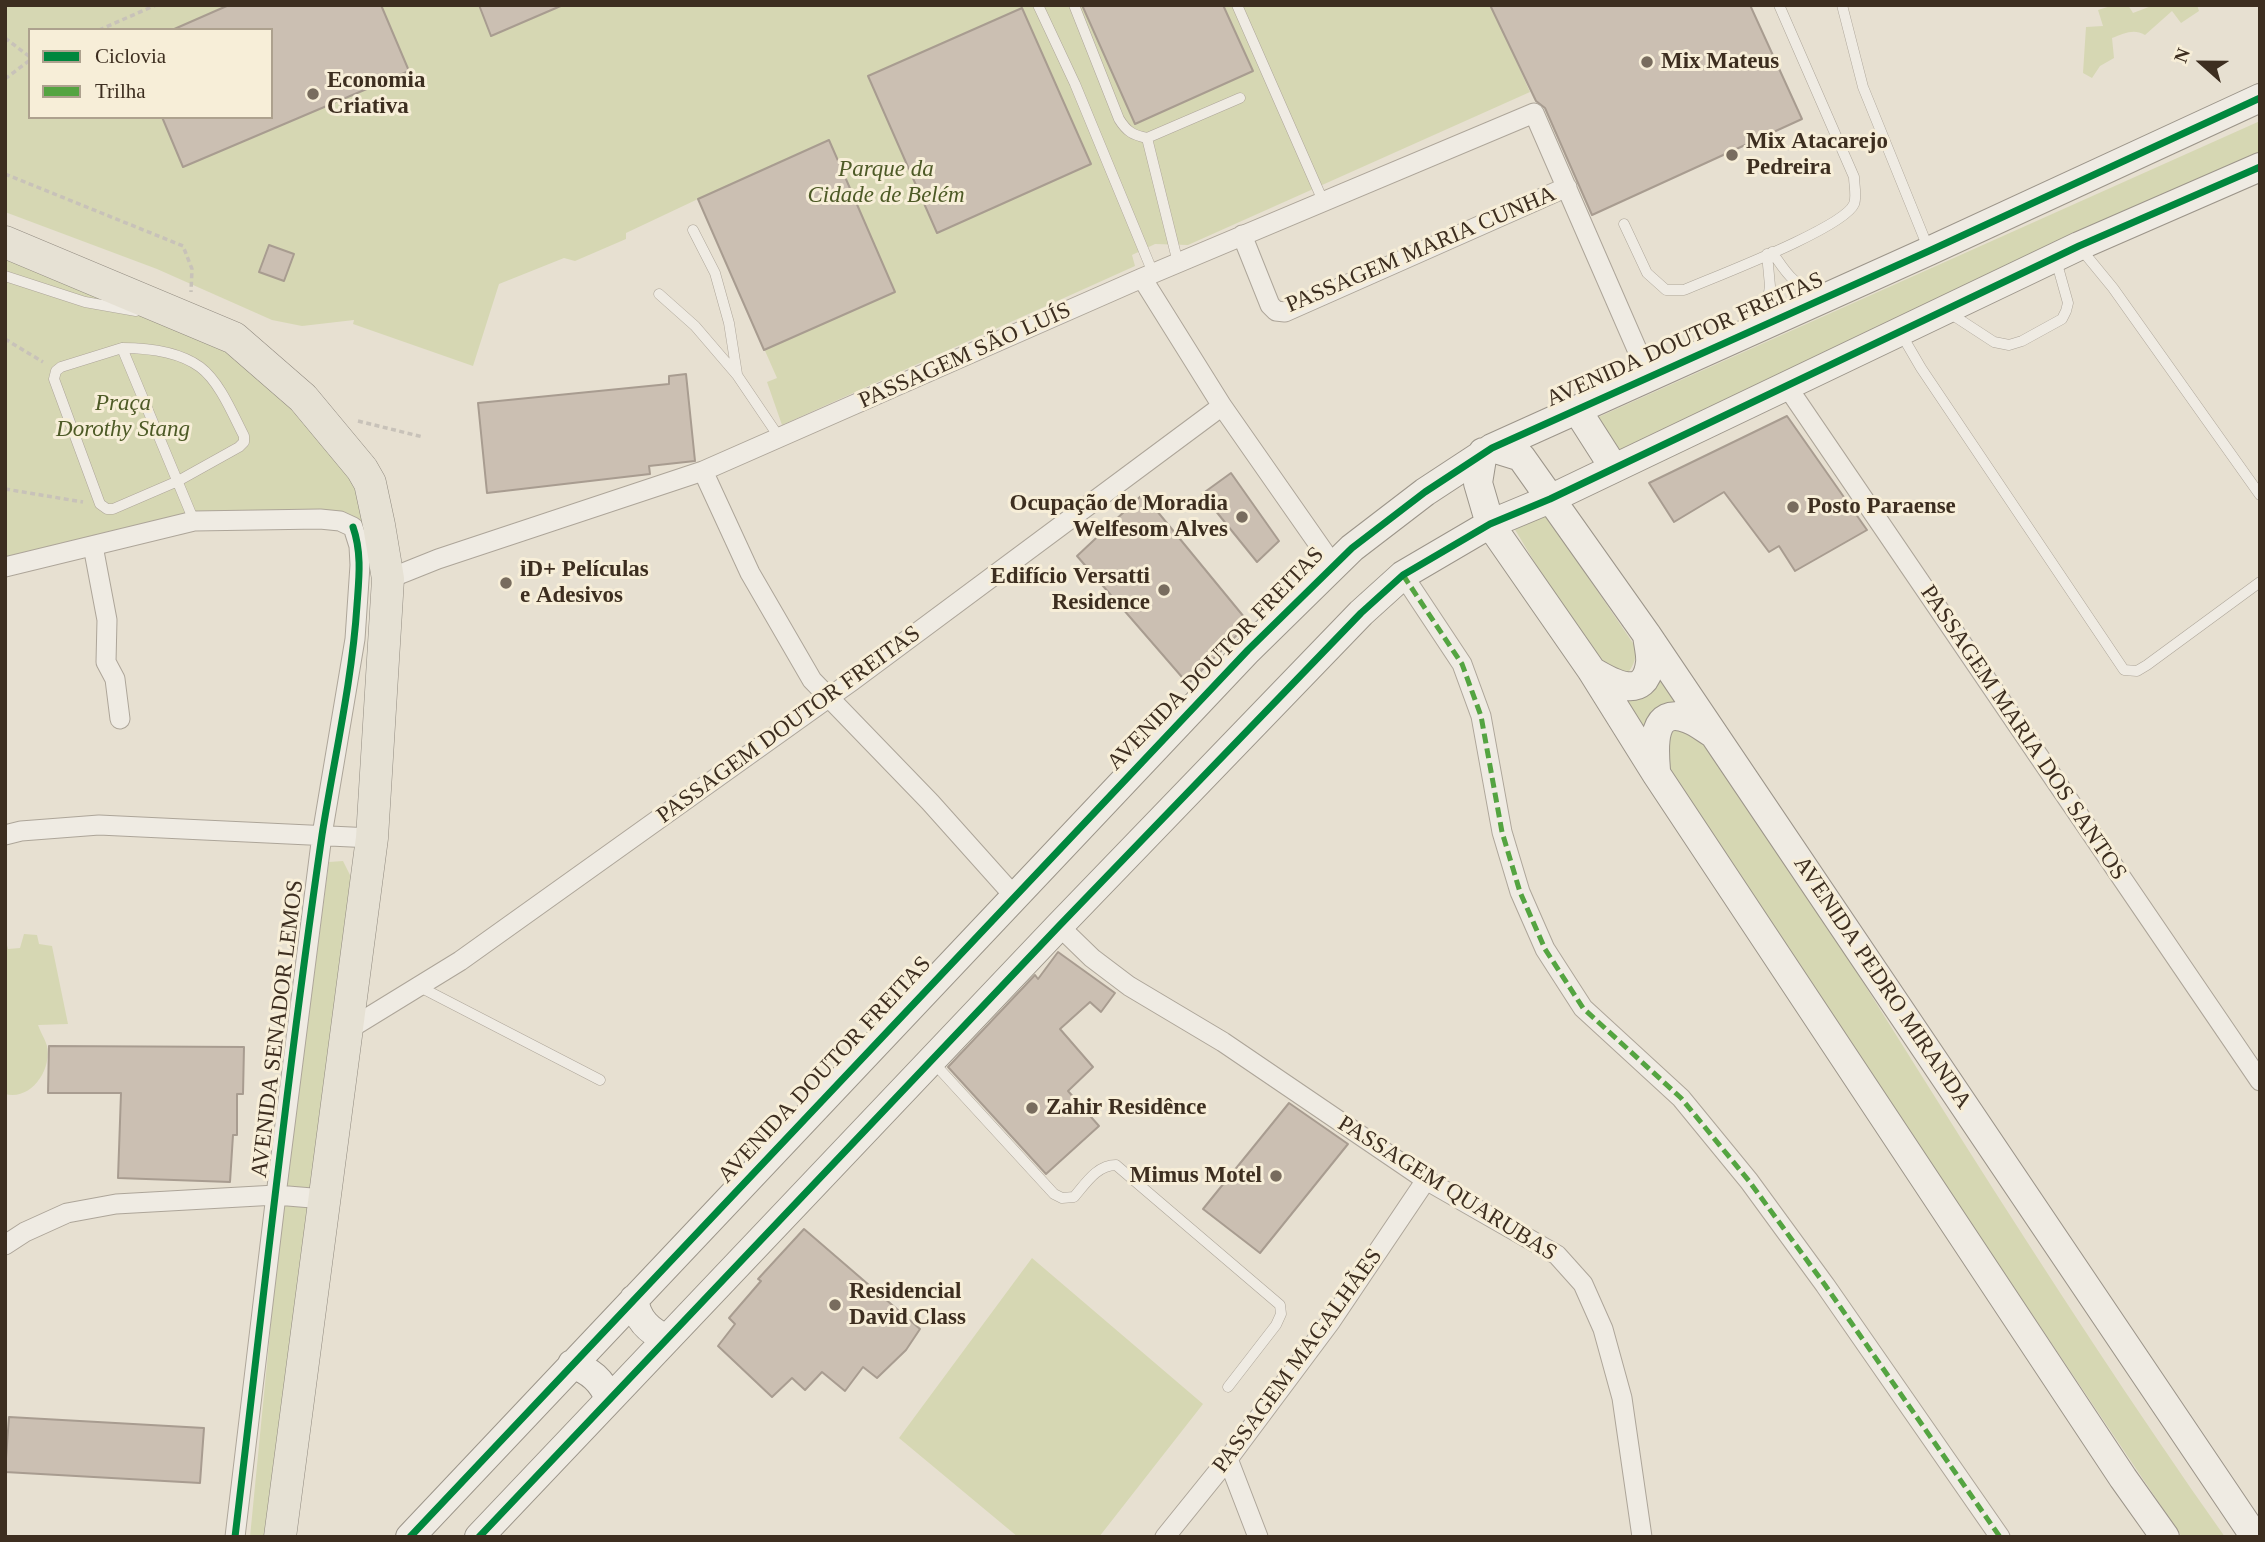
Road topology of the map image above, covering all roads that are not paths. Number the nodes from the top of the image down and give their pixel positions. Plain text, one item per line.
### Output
1 (1038, 5) edge
2 (1074, 5) edge
3 (1237, 5) edge
4 (1779, 5) edge
5 (1842, 5) edge
6 (1240, 98) dead end
7 (2260, 98) edge
8 (1147, 138) junction
9 (2260, 167) edge
10 (1567, 187) junction
11 (1323, 201) junction
12 (1624, 224) dead end
13 (693, 230) dead end
14 (1242, 235) junction
15 (5, 242) edge
16 (1930, 251) junction
17 (2067, 252) junction
18 (1770, 253) junction
19 (1178, 263) junction
20 (5, 276) edge
21 (1148, 276) junction
22 (659, 294) dead end
23 (1832, 295) junction
24 (1945, 310) junction
25 (189, 320) junction
26 (1763, 326) junction
27 (1899, 332) junction
28 (122, 348) junction
29 (737, 375) junction
30 (1649, 377) junction
31 (1786, 385) junction
32 (1222, 406) junction
33 (1577, 410) junction
34 (779, 437) junction
35 (1488, 450) junction
36 (1614, 468) junction
37 (703, 471) junction
38 (178, 481) junction
39 (2260, 495) edge
40 (1549, 499) junction
41 (194, 522) junction
42 (1490, 524) junction
43 (93, 546) junction
44 (1334, 565) junction
45 (5, 567) edge
46 (1403, 575) junction
47 (388, 579) junction
48 (2260, 582) edge
49 (1647, 635) junction
50 (1592, 670) junction
51 (828, 698) junction
52 (120, 719) dead end
53 (1715, 735) junction
54 (1657, 775) junction
55 (5, 835) edge
56 (322, 835) junction
57 (372, 838) junction
58 (1015, 897) junction
59 (1059, 926) junction
60 (418, 986) junction
61 (346, 1031) junction
62 (931, 1061) junction
63 (600, 1080) dead end
64 (2260, 1081) edge
65 (1426, 1181) junction
66 (276, 1195) junction
67 (324, 1199) junction
68 (5, 1245) edge
69 (634, 1299) junction
70 (667, 1339) junction
71 (572, 1364) junction
72 (1228, 1387) dead end
73 (609, 1399) junction
74 (1228, 1459) junction
75 (235, 1537) edge
76 (280, 1537) edge
77 (410, 1537) edge
78 (478, 1537) edge
79 (1165, 1537) edge
80 (1258, 1537) edge
81 (1642, 1537) edge
82 (2000, 1537) edge
83 (2165, 1537) edge
84 (2255, 1537) edge

1 - 21 lane
2 - 8 lane
3 - 11 lane
4 - 18 lane
5 - 16 lane
6 - 8 lane
7 - 16 main road, AVENIDA DOUTOR FREITAS
8 - 19 lane
9 - 17 main road
10 - 11 street, PASSAGEM SÃO LUÍS
10 - 14 street, PASSAGEM MARIA CUNHA
10 - 30 street
11 - 14 street, PASSAGEM SÃO LUÍS
12 - 18 lane
13 - 29 lane
14 - 19 street, PASSAGEM SÃO LUÍS
15 - 25 main road
16 - 23 main road, AVENIDA DOUTOR FREITAS
17 - 24 main road
17 - 24 lane
17 - 39 lane
18 - 23 lane
18 - 26 lane
19 - 21 street, PASSAGEM SÃO LUÍS
20 - 25 lane
21 - 32 street
21 - 34 street, PASSAGEM SÃO LUÍS
22 - 29 lane
23 - 26 main road, AVENIDA DOUTOR FREITAS
24 - 27 main road
25 - 47 main road
26 - 30 main road, AVENIDA DOUTOR FREITAS
27 - 31 main road
27 - 48 lane
28 - 38 lane
28 - 38 lane
28 - 38 lane
29 - 34 lane
30 - 33 main road, AVENIDA DOUTOR FREITAS
31 - 36 main road
31 - 64 street, PASSAGEM MARIA DOS SANTOS
32 - 44 street
32 - 51 street, PASSAGEM DOUTOR FREITAS
33 - 35 main road, AVENIDA DOUTOR FREITAS
33 - 36 main road
34 - 37 street, PASSAGEM SÃO LUÍS
35 - 40 main road, AVENIDA PEDRO MIRANDA
35 - 42 main road
35 - 44 main road, AVENIDA DOUTOR FREITAS
36 - 40 main road
37 - 47 street, PASSAGEM SÃO LUÍS
37 - 51 street
38 - 41 lane
40 - 42 main road
40 - 49 main road, AVENIDA PEDRO MIRANDA
41 - 43 street
41 - 56 street, AVENIDA SENADOR LEMOS
42 - 46 main road
42 - 50 main road
43 - 45 street
43 - 52 street
44 - 58 main road, AVENIDA DOUTOR FREITAS
46 - 59 main road
46 - 82 street
47 - 57 main road
49 - 50 main road
49 - 53 main road, AVENIDA PEDRO MIRANDA
50 - 54 main road
51 - 58 street
51 - 60 street, PASSAGEM DOUTOR FREITAS
53 - 54 main road
53 - 84 main road, AVENIDA PEDRO MIRANDA
54 - 83 main road
55 - 56 street
56 - 57 street
56 - 66 street, AVENIDA SENADOR LEMOS
57 - 61 main road
58 - 69 main road, AVENIDA DOUTOR FREITAS
59 - 62 main road
59 - 65 street, PASSAGEM QUARUBAS
60 - 61 street, PASSAGEM DOUTOR FREITAS
60 - 63 lane
61 - 67 main road
62 - 70 main road
62 - 72 lane
65 - 74 street, PASSAGEM MAGALHÃES
65 - 81 street, PASSAGEM QUARUBAS
66 - 67 street
66 - 68 street
66 - 75 street, AVENIDA SENADOR LEMOS
67 - 76 main road
69 - 70 main road
69 - 71 main road, AVENIDA DOUTOR FREITAS
70 - 73 main road
71 - 73 main road
71 - 77 main road, AVENIDA DOUTOR FREITAS
73 - 78 main road
74 - 79 street, PASSAGEM MAGALHÃES
74 - 80 street

